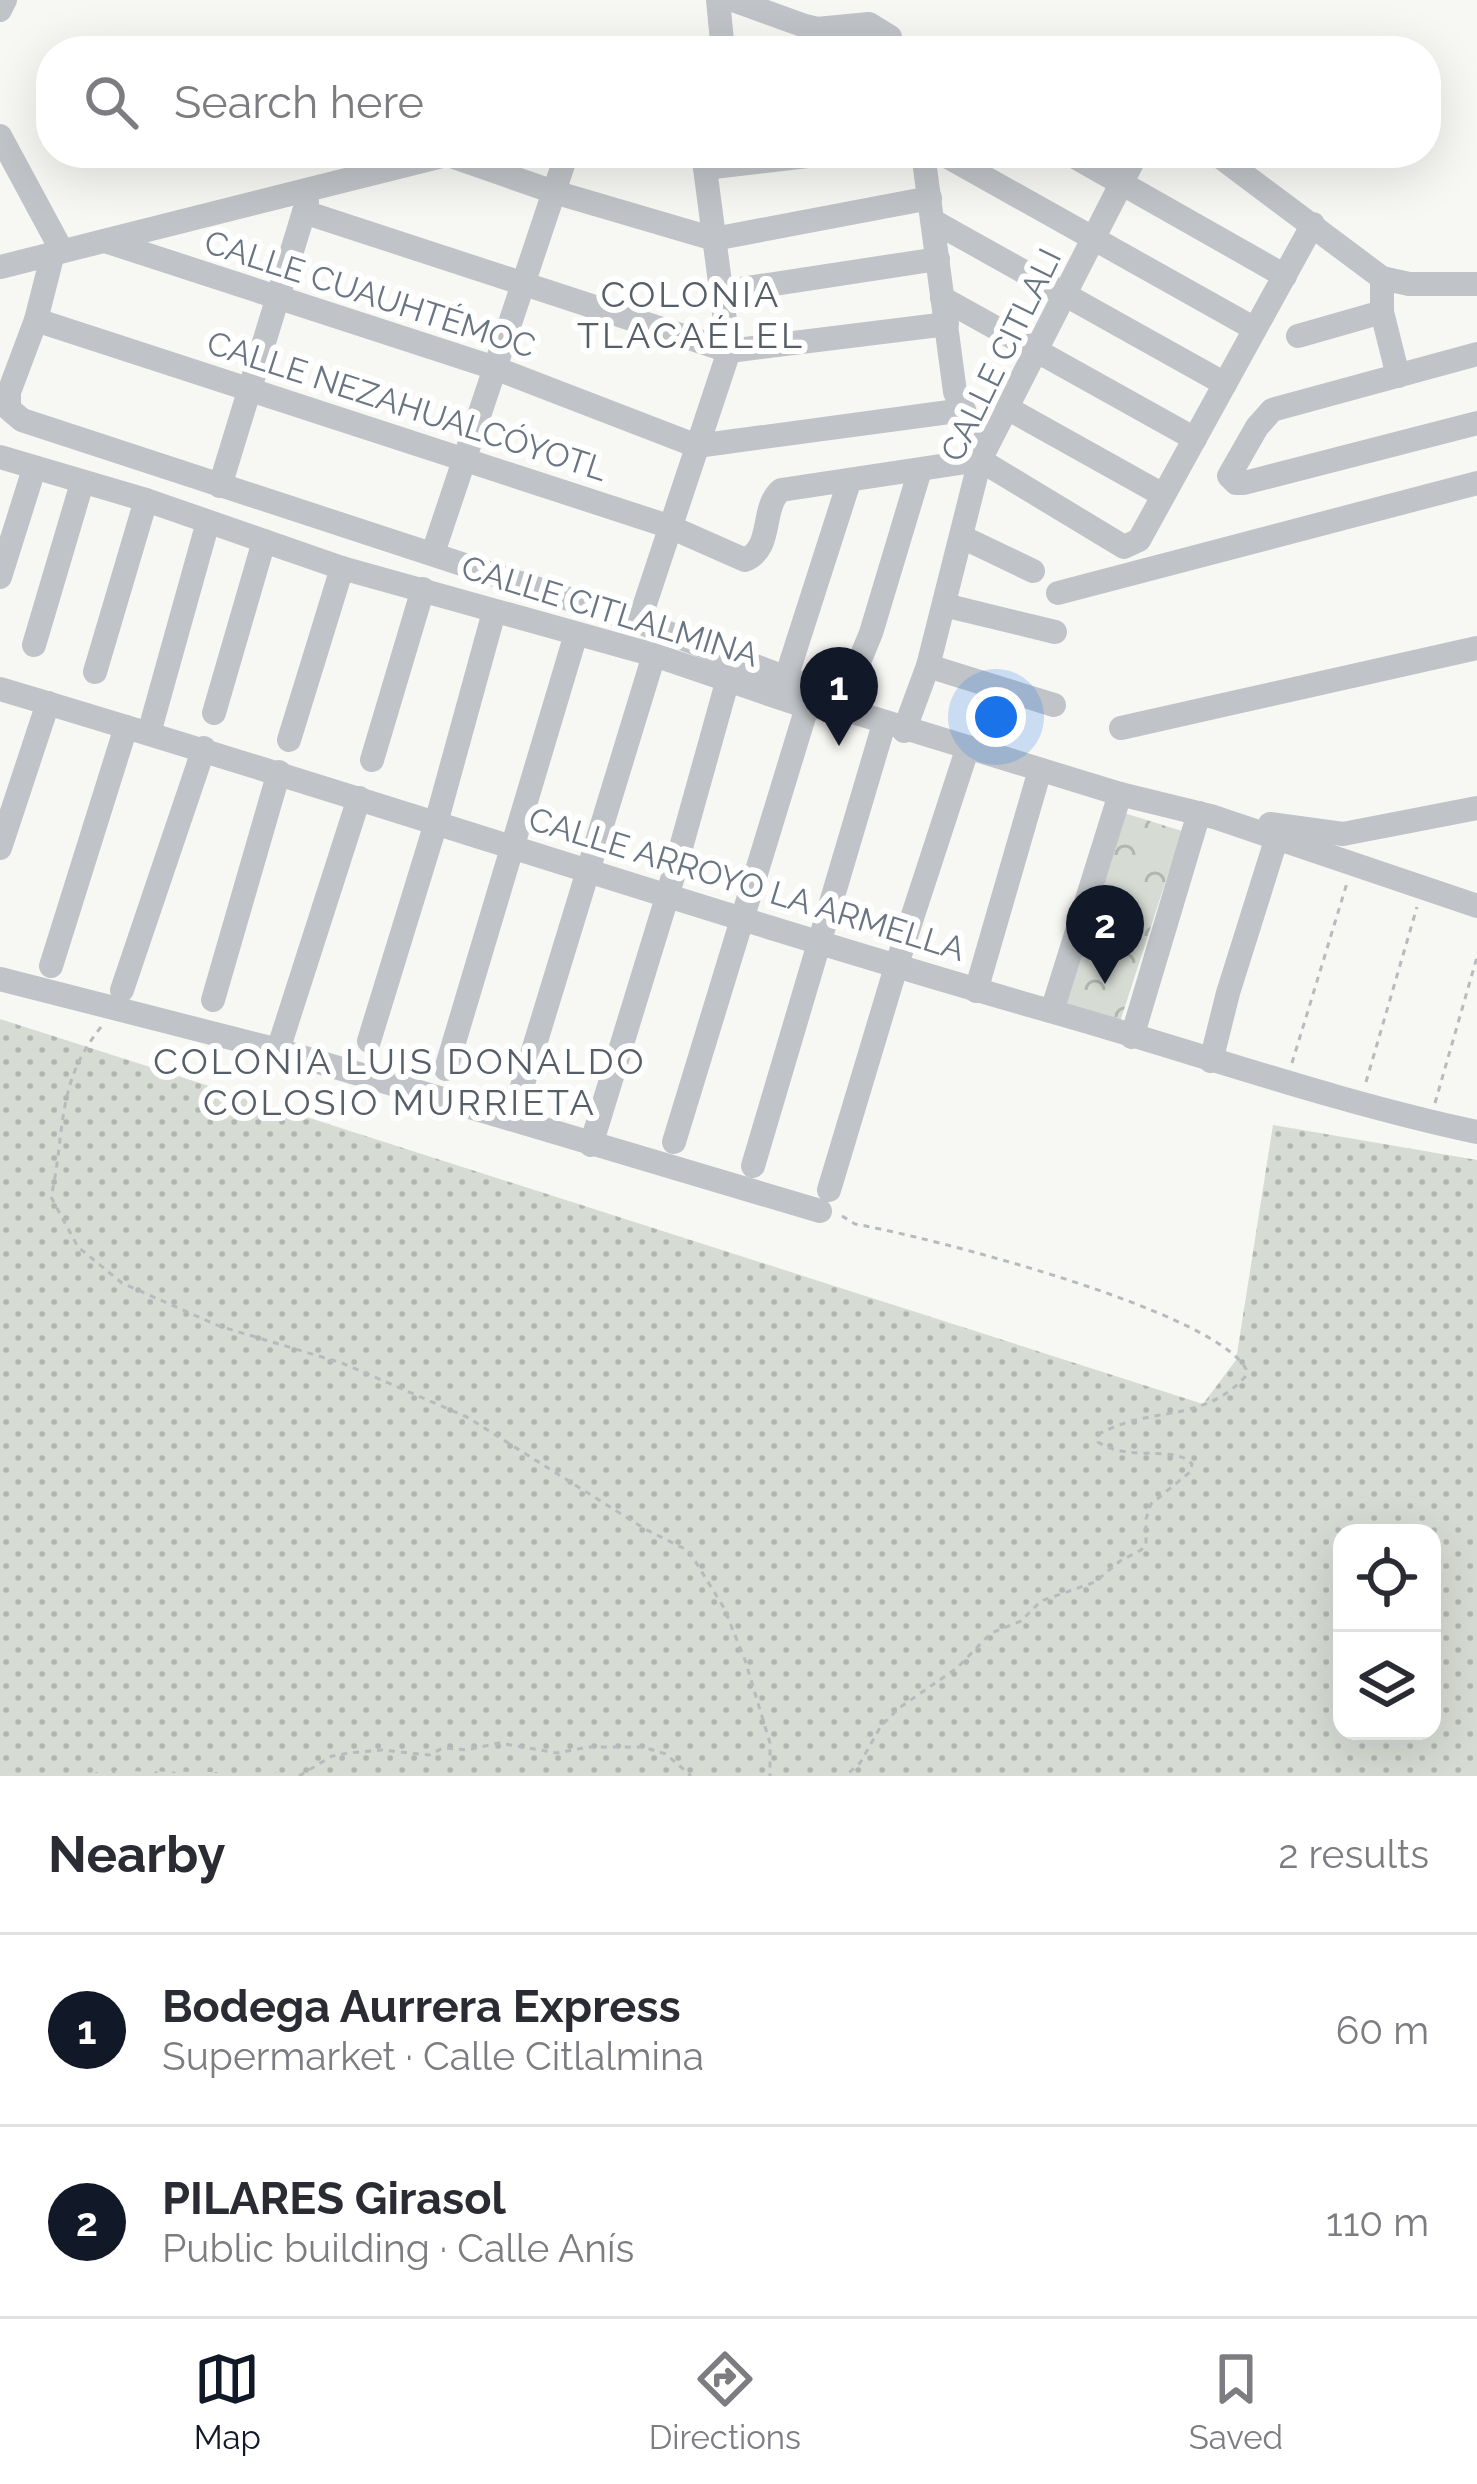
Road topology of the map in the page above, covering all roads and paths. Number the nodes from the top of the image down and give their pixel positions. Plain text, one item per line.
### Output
1 (5, 0) edge
2 (718, 0) edge
3 (733, 0) edge
4 (0, 10) edge
5 (722, 36) edge
6 (887, 36) edge
7 (0, 136) edge
8 (408, 168) edge
9 (489, 168) edge
10 (562, 168) edge
11 (705, 168) edge
12 (925, 168) edge
13 (967, 168) edge
14 (1093, 168) edge
15 (1130, 168) edge
16 (1236, 168) edge
17 (1121, 185) junction
18 (554, 192) junction
19 (308, 201) junction
20 (932, 209) junction
21 (1313, 224) junction
22 (1094, 238) junction
23 (714, 239) junction
24 (106, 241) junction
25 (57, 252) junction
26 (938, 259) junction
27 (0, 267) edge
28 (1285, 276) junction
29 (1382, 278) junction
30 (524, 284) junction
31 (1477, 284) edge
32 (721, 292) junction
33 (1065, 295) junction
34 (278, 297) junction
35 (942, 298) junction
36 (1382, 312) junction
37 (35, 320) junction
38 (947, 324) junction
39 (1256, 329) junction
40 (1298, 336) dead end
41 (1036, 350) junction
42 (729, 351) junction
43 (1477, 354) edge
44 (495, 368) junction
45 (1398, 376) junction
46 (1225, 384) junction
47 (250, 388) junction
48 (1007, 408) junction
49 (964, 410) junction
50 (1477, 423) edge
51 (1195, 439) junction
52 (697, 446) junction
53 (982, 456) junction
54 (0, 457) edge
55 (464, 462) junction
56 (34, 469) junction
57 (920, 470) junction
58 (849, 482) junction
59 (82, 483) junction
60 (1477, 483) edge
61 (220, 486) junction
62 (1163, 495) junction
63 (146, 500) junction
64 (208, 522) junction
65 (668, 526) junction
66 (962, 537) junction
67 (264, 541) junction
68 (433, 553) junction
69 (342, 568) junction
70 (1033, 571) dead end
71 (0, 577) edge
72 (423, 589) junction
73 (1058, 593) dead end
74 (944, 604) junction
75 (494, 613) junction
76 (639, 622) junction
77 (1055, 632) dead end
78 (575, 634) junction
79 (34, 645) dead end
80 (1477, 647) edge
81 (654, 655) junction
82 (928, 666) junction
83 (95, 672) dead end
84 (786, 678) junction
85 (728, 679) junction
86 (0, 689) edge
87 (49, 704) junction
88 (1054, 706) dead end
89 (807, 707) junction
90 (840, 708) junction
91 (214, 713) dead end
92 (894, 727) junction
93 (1121, 728) dead end
94 (137, 730) junction
95 (289, 740) dead end
96 (205, 748) junction
97 (967, 749) junction
98 (371, 760) dead end
99 (1040, 770) junction
100 (279, 772) junction
101 (1120, 794) junction
102 (358, 798) junction
103 (1477, 808) edge
104 (1207, 815) junction
105 (436, 823) junction
106 (1276, 837) junction
107 (514, 845) junction
108 (0, 848) edge
109 (1352, 867) junction
110 (590, 871) junction
111 (1423, 889) junction
112 (668, 894) junction
113 (1477, 906) edge
114 (742, 918) junction
115 (819, 943) junction
116 (1477, 957) edge
117 (51, 966) dead end
118 (896, 967) junction
119 (0, 979) edge
120 (976, 991) junction
121 (120, 999) junction
122 (213, 1000) dead end
123 (1052, 1011) junction
124 (1132, 1036) junction
125 (369, 1041) dead end
126 (278, 1050) junction
127 (1211, 1061) junction
128 (446, 1070) dead end
129 (1287, 1082) junction
130 (521, 1090) dead end
131 (1360, 1101) junction
132 (1429, 1122) junction
133 (1477, 1132) edge
134 (674, 1142) dead end
135 (591, 1145) junction
136 (753, 1166) dead end
137 (830, 1205) junction
138 (298, 1776) edge
139 (691, 1776) edge
140 (770, 1776) edge
141 (845, 1776) edge

1 - 4 street
2 - 5 street
3 - 6 street
7 - 25 street
8 - 19 street
9 - 18 street
10 - 18 street
11 - 23 street
12 - 20 street
13 - 22 street
14 - 17 street
15 - 17 street, CALLE CITLALI
16 - 21 street
17 - 22 street, CALLE CITLALI
17 - 28 street
18 - 23 street
18 - 30 street
19 - 24 street
19 - 30 street
19 - 34 street
20 - 23 street
20 - 26 street
20 - 33 street
21 - 28 street
21 - 29 street
22 - 33 street, CALLE CITLALI
22 - 39 street
23 - 32 street
24 - 25 street
24 - 34 street, CALLE CUAUHTÉMOC
25 - 27 street
25 - 37 street
26 - 32 street
26 - 35 street
28 - 39 street
29 - 31 street
29 - 36 street
30 - 42 street
30 - 44 street
32 - 42 street
33 - 41 street, CALLE CITLALI
33 - 46 street
34 - 44 street, CALLE CUAUHTÉMOC
34 - 47 street
35 - 38 street
35 - 41 street
36 - 40 street
36 - 45 street
37 - 47 street, CALLE NEZAHUALCÓYOTL
37 - 61 street
38 - 42 street
38 - 49 street
39 - 46 street
41 - 48 street, CALLE CITLALI
41 - 51 street
42 - 52 street
43 - 45 street
44 - 52 street, CALLE CUAUHTÉMOC
44 - 55 street
45 - 50 street
46 - 51 street
47 - 55 street, CALLE NEZAHUALCÓYOTL
47 - 61 street
48 - 53 street, CALLE CITLALI
48 - 62 street
49 - 52 street, CALLE CUAUHTÉMOC
49 - 53 street
51 - 62 street
52 - 65 street
53 - 57 street
53 - 62 street
53 - 66 street, CALLE CITLALI
54 - 56 street, CALLE CITLALMINA
55 - 65 street, CALLE NEZAHUALCÓYOTL
55 - 68 street
56 - 59 street, CALLE CITLALMINA
56 - 71 street
57 - 58 street
57 - 90 street
58 - 65 street, CALLE NEZAHUALCÓYOTL
58 - 84 street
59 - 63 street, CALLE CITLALMINA
59 - 79 street
60 - 73 street
61 - 68 street
63 - 64 street, CALLE CITLALMINA
63 - 83 street
64 - 67 street, CALLE CITLALMINA
64 - 94 street
65 - 76 street
66 - 70 street
66 - 74 street, CALLE CITLALI
67 - 69 street, CALLE CITLALMINA
67 - 91 street
68 - 76 street
69 - 72 street, CALLE CITLALMINA
69 - 95 street
72 - 75 street, CALLE CITLALMINA
72 - 98 street
74 - 77 street
74 - 82 street, CALLE CITLALI
75 - 78 street, CALLE CITLALMINA
75 - 105 street
76 - 84 street
78 - 81 street, CALLE CITLALMINA
78 - 107 street
80 - 93 street
81 - 85 street, CALLE CITLALMINA
81 - 110 street
82 - 88 street
82 - 92 street, CALLE CITLALI
84 - 90 street
85 - 89 street, CALLE CITLALMINA
85 - 112 street
86 - 87 street, CALLE ARROYO LA ARMELLA
87 - 94 street, CALLE ARROYO LA ARMELLA
87 - 108 street
89 - 90 street, CALLE CITLALMINA
89 - 114 street
90 - 92 street, CALLE CITLALMINA
92 - 97 street, CALLE CITLALMINA
92 - 115 street, CALLE CITLALI
94 - 96 street, CALLE ARROYO LA ARMELLA
94 - 117 street
96 - 100 street, CALLE ARROYO LA ARMELLA
96 - 121 street
97 - 99 street, CALLE CITLALMINA
97 - 118 street
99 - 101 street, CALLE CITLALMINA
99 - 120 street
100 - 102 street, CALLE ARROYO LA ARMELLA
100 - 122 street
101 - 104 street, CALLE CITLALMINA
101 - 123 street
102 - 105 street, CALLE ARROYO LA ARMELLA
102 - 126 street
103 - 104 street
104 - 106 street, CALLE CITLALMINA
104 - 124 street
105 - 107 street, CALLE ARROYO LA ARMELLA
105 - 125 street
106 - 109 street, CALLE CITLALMINA
106 - 127 street
107 - 110 street, CALLE ARROYO LA ARMELLA
107 - 128 street
109 - 111 street, CALLE CITLALMINA
109 - 129 path
110 - 112 street, CALLE ARROYO LA ARMELLA
110 - 130 street
111 - 113 street, CALLE CITLALMINA
111 - 131 path
112 - 114 street, CALLE ARROYO LA ARMELLA
112 - 135 street
114 - 115 street, CALLE ARROYO LA ARMELLA
114 - 134 street
115 - 118 street, CALLE ARROYO LA ARMELLA
115 - 136 street, CALLE CITLALI
116 - 132 path
118 - 120 street, CALLE ARROYO LA ARMELLA
118 - 137 street
119 - 121 street
120 - 123 street, CALLE ARROYO LA ARMELLA
121 - 126 street
121 - 140 path
123 - 124 street, CALLE ARROYO LA ARMELLA
124 - 127 street, CALLE ARROYO LA ARMELLA
126 - 135 street
127 - 129 street, CALLE ARROYO LA ARMELLA
129 - 131 street, CALLE ARROYO LA ARMELLA
131 - 132 street, CALLE ARROYO LA ARMELLA
132 - 133 street, CALLE ARROYO LA ARMELLA
135 - 137 street
137 - 141 path
138 - 139 path

